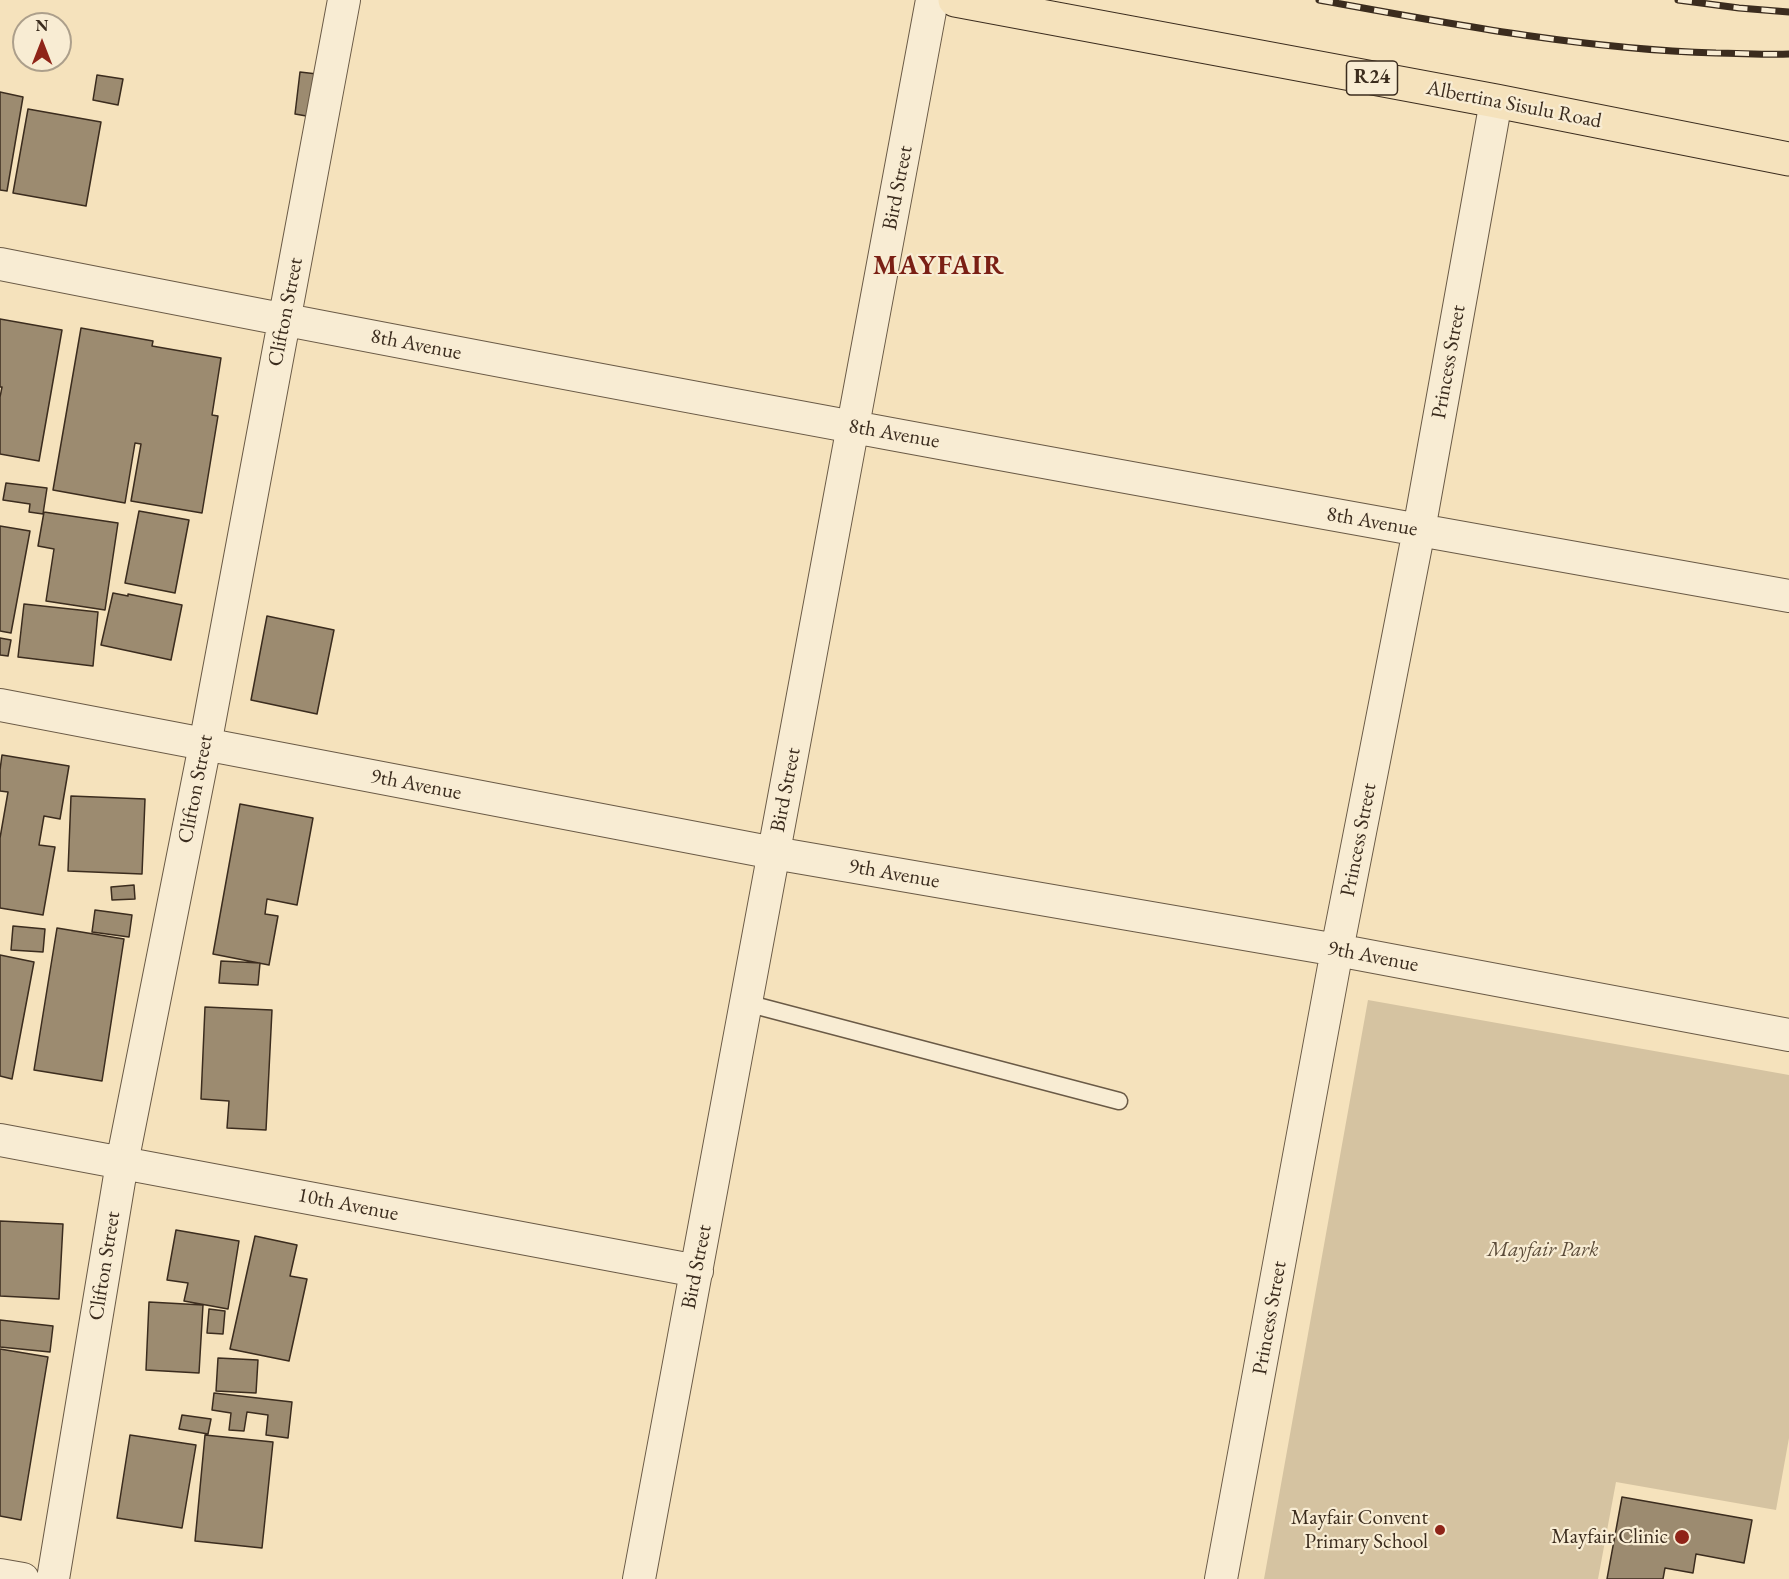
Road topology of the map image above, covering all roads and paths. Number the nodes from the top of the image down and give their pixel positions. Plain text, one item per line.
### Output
1 (344, 0) edge
2 (932, 0) edge
3 (955, 0) edge
4 (1496, 100) junction
5 (1789, 159) edge
6 (0, 264) edge
7 (285, 320) junction
8 (853, 426) junction
9 (1419, 530) junction
10 (1789, 596) edge
11 (0, 705) edge
12 (205, 745) junction
13 (774, 853) junction
14 (1337, 950) junction
15 (746, 1003) junction
16 (1789, 1035) edge
17 (1119, 1101) dead end
18 (0, 1140) edge
19 (122, 1163) junction
20 (697, 1270) junction
21 (0, 1575) edge
22 (23, 1579) edge
23 (53, 1579) edge
24 (639, 1579) edge
25 (1221, 1579) edge

1 - 7 street, Clifton Street
2 - 8 street, Bird Street
3 - 4 main road, Albertina Sisulu Road / R24
4 - 5 main road, Albertina Sisulu Road / R24
4 - 9 street, Princess Street
6 - 7 street, 8th Avenue
7 - 8 street, 8th Avenue
7 - 12 street, Clifton Street
8 - 9 street, 8th Avenue
8 - 13 street, Bird Street
9 - 10 street, 8th Avenue
9 - 14 street, Princess Street
11 - 12 street, 9th Avenue
12 - 13 street, 9th Avenue
12 - 19 street, Clifton Street
13 - 14 street, 9th Avenue
13 - 15 street, Bird Street
14 - 16 street, 9th Avenue
14 - 25 street, Princess Street
15 - 17 lane
15 - 20 street, Bird Street
18 - 19 street, 10th Avenue
19 - 20 street, 10th Avenue
19 - 23 street, Clifton Street
20 - 24 street, Bird Street
21 - 22 street

